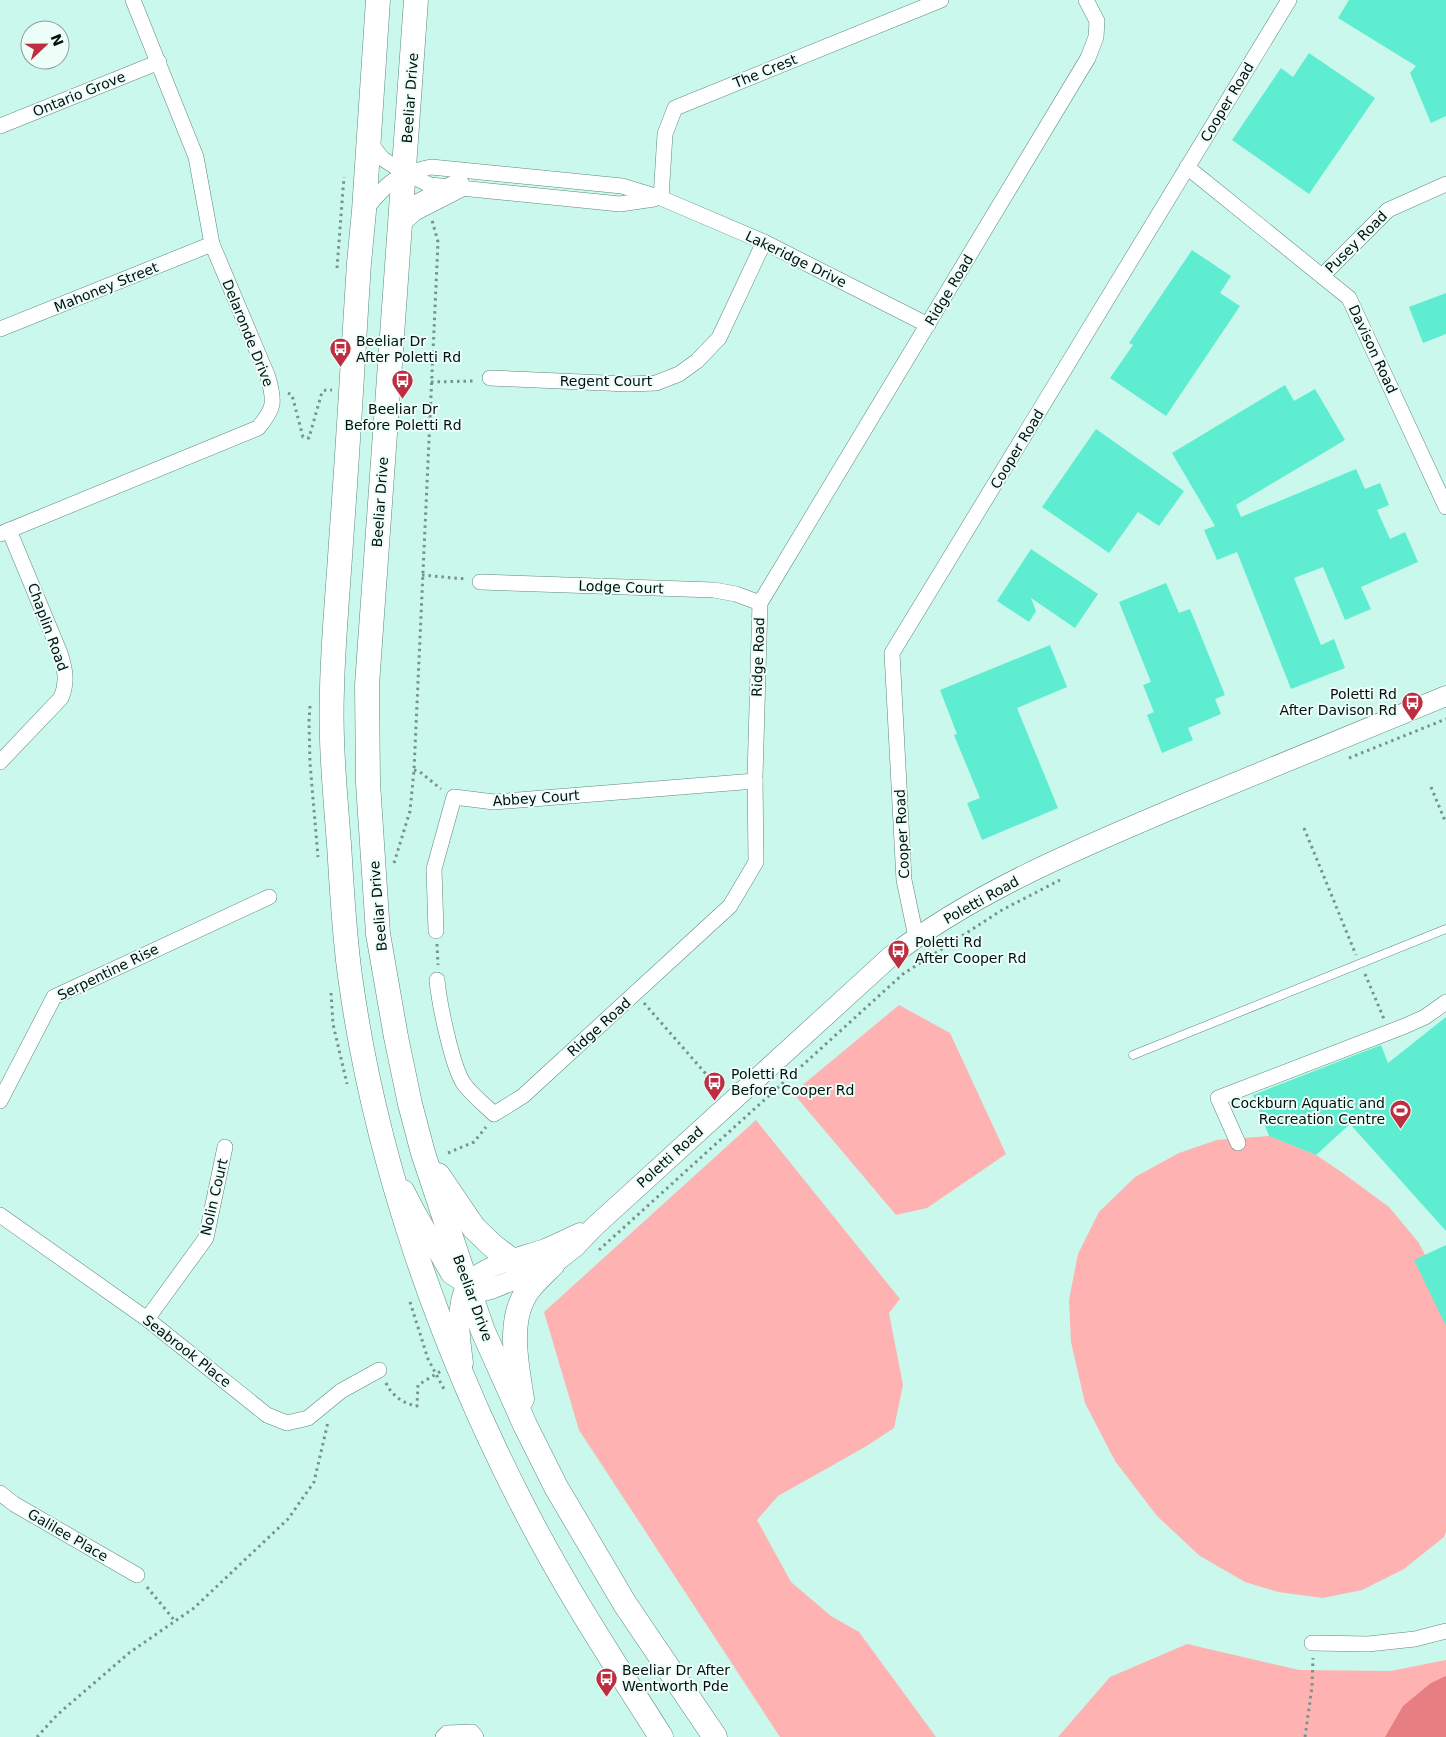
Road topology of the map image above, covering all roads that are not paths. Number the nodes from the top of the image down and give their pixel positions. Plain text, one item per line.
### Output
1 (133, 0) edge
2 (378, 0) edge
3 (416, 0) edge
4 (941, 0) edge
5 (1086, 0) edge
6 (1289, 0) edge
7 (159, 62) junction
8 (0, 126) edge
9 (369, 142) junction
10 (1187, 167) junction
11 (405, 173) junction
12 (1446, 184) edge
13 (458, 186) junction
14 (661, 198) junction
15 (364, 212) junction
16 (402, 219) junction
17 (764, 242) junction
18 (212, 244) junction
19 (1322, 276) junction
20 (928, 325) junction
21 (0, 329) edge
22 (490, 378) road end
23 (1446, 507) edge
24 (5, 532) edge
25 (480, 582) road end
26 (760, 603) junction
27 (1446, 696) edge
28 (0, 762) edge
29 (755, 780) junction
30 (269, 897) dead end
31 (1446, 929) edge
32 (436, 931) road end
33 (916, 937) junction
34 (437, 980) road end
35 (1446, 1002) edge
36 (1134, 1055) dead end
37 (0, 1102) edge
38 (1238, 1143) dead end
39 (225, 1147) dead end
40 (386, 1153) junction
41 (423, 1153) junction
42 (0, 1215) edge
43 (594, 1226) junction
44 (512, 1260) junction
45 (553, 1264) junction
46 (467, 1286) junction
47 (147, 1319) junction
48 (379, 1370) road end
49 (461, 1374) junction
50 (525, 1425) junction
51 (0, 1493) edge
52 (137, 1575) road end
53 (1446, 1631) edge
54 (1312, 1644) road end
55 (443, 1737) edge
56 (476, 1737) edge
57 (661, 1737) edge
58 (715, 1737) edge

1 - 7 street, Delaronde Drive
2 - 9 highway
3 - 11 highway, Beeliar Drive
4 - 14 street, The Crest
5 - 20 street, Ridge Road
6 - 10 street, Cooper Road
7 - 8 street, Ontario Grove
7 - 18 street, Delaronde Drive
9 - 11 street
9 - 15 highway
10 - 19 street, Davison Road
10 - 33 street, Cooper Road
11 - 13 street
11 - 14 street, Lakeridge Drive
11 - 15 street, Lakeridge Drive
11 - 16 highway, Beeliar Drive
12 - 19 street, Pusey Road
13 - 14 street
13 - 16 highway
14 - 17 street, Lakeridge Drive
15 - 40 highway
16 - 41 highway, Beeliar Drive
17 - 20 street, Lakeridge Drive
17 - 22 street, Regent Court
18 - 21 street, Mahoney Street
18 - 24 street, Delaronde Drive
19 - 23 street, Davison Road
20 - 26 street, Ridge Road
24 - 28 street, Chaplin Road
25 - 26 street, Lodge Court
26 - 29 street, Ridge Road
27 - 33 main road, Poletti Road
29 - 32 street, Abbey Court
29 - 34 street, Ridge Road
30 - 37 street, Serpentine Rise
31 - 36 lane
33 - 43 main road, Poletti Road
35 - 38 street
39 - 47 street, Nolin Court
40 - 46 main road
40 - 49 highway
41 - 44 highway
41 - 46 highway, Beeliar Drive
42 - 47 street, Seabrook Place
43 - 44 main road, Poletti Road
43 - 45 main road, Poletti Road
44 - 46 main road, Poletti Road
45 - 46 main road, Poletti Road
45 - 50 highway
46 - 49 main road
46 - 50 highway, Beeliar Drive
47 - 48 street, Seabrook Place
49 - 57 highway
50 - 58 highway, Beeliar Drive
51 - 52 street, Galilee Place
53 - 54 street
55 - 56 street

